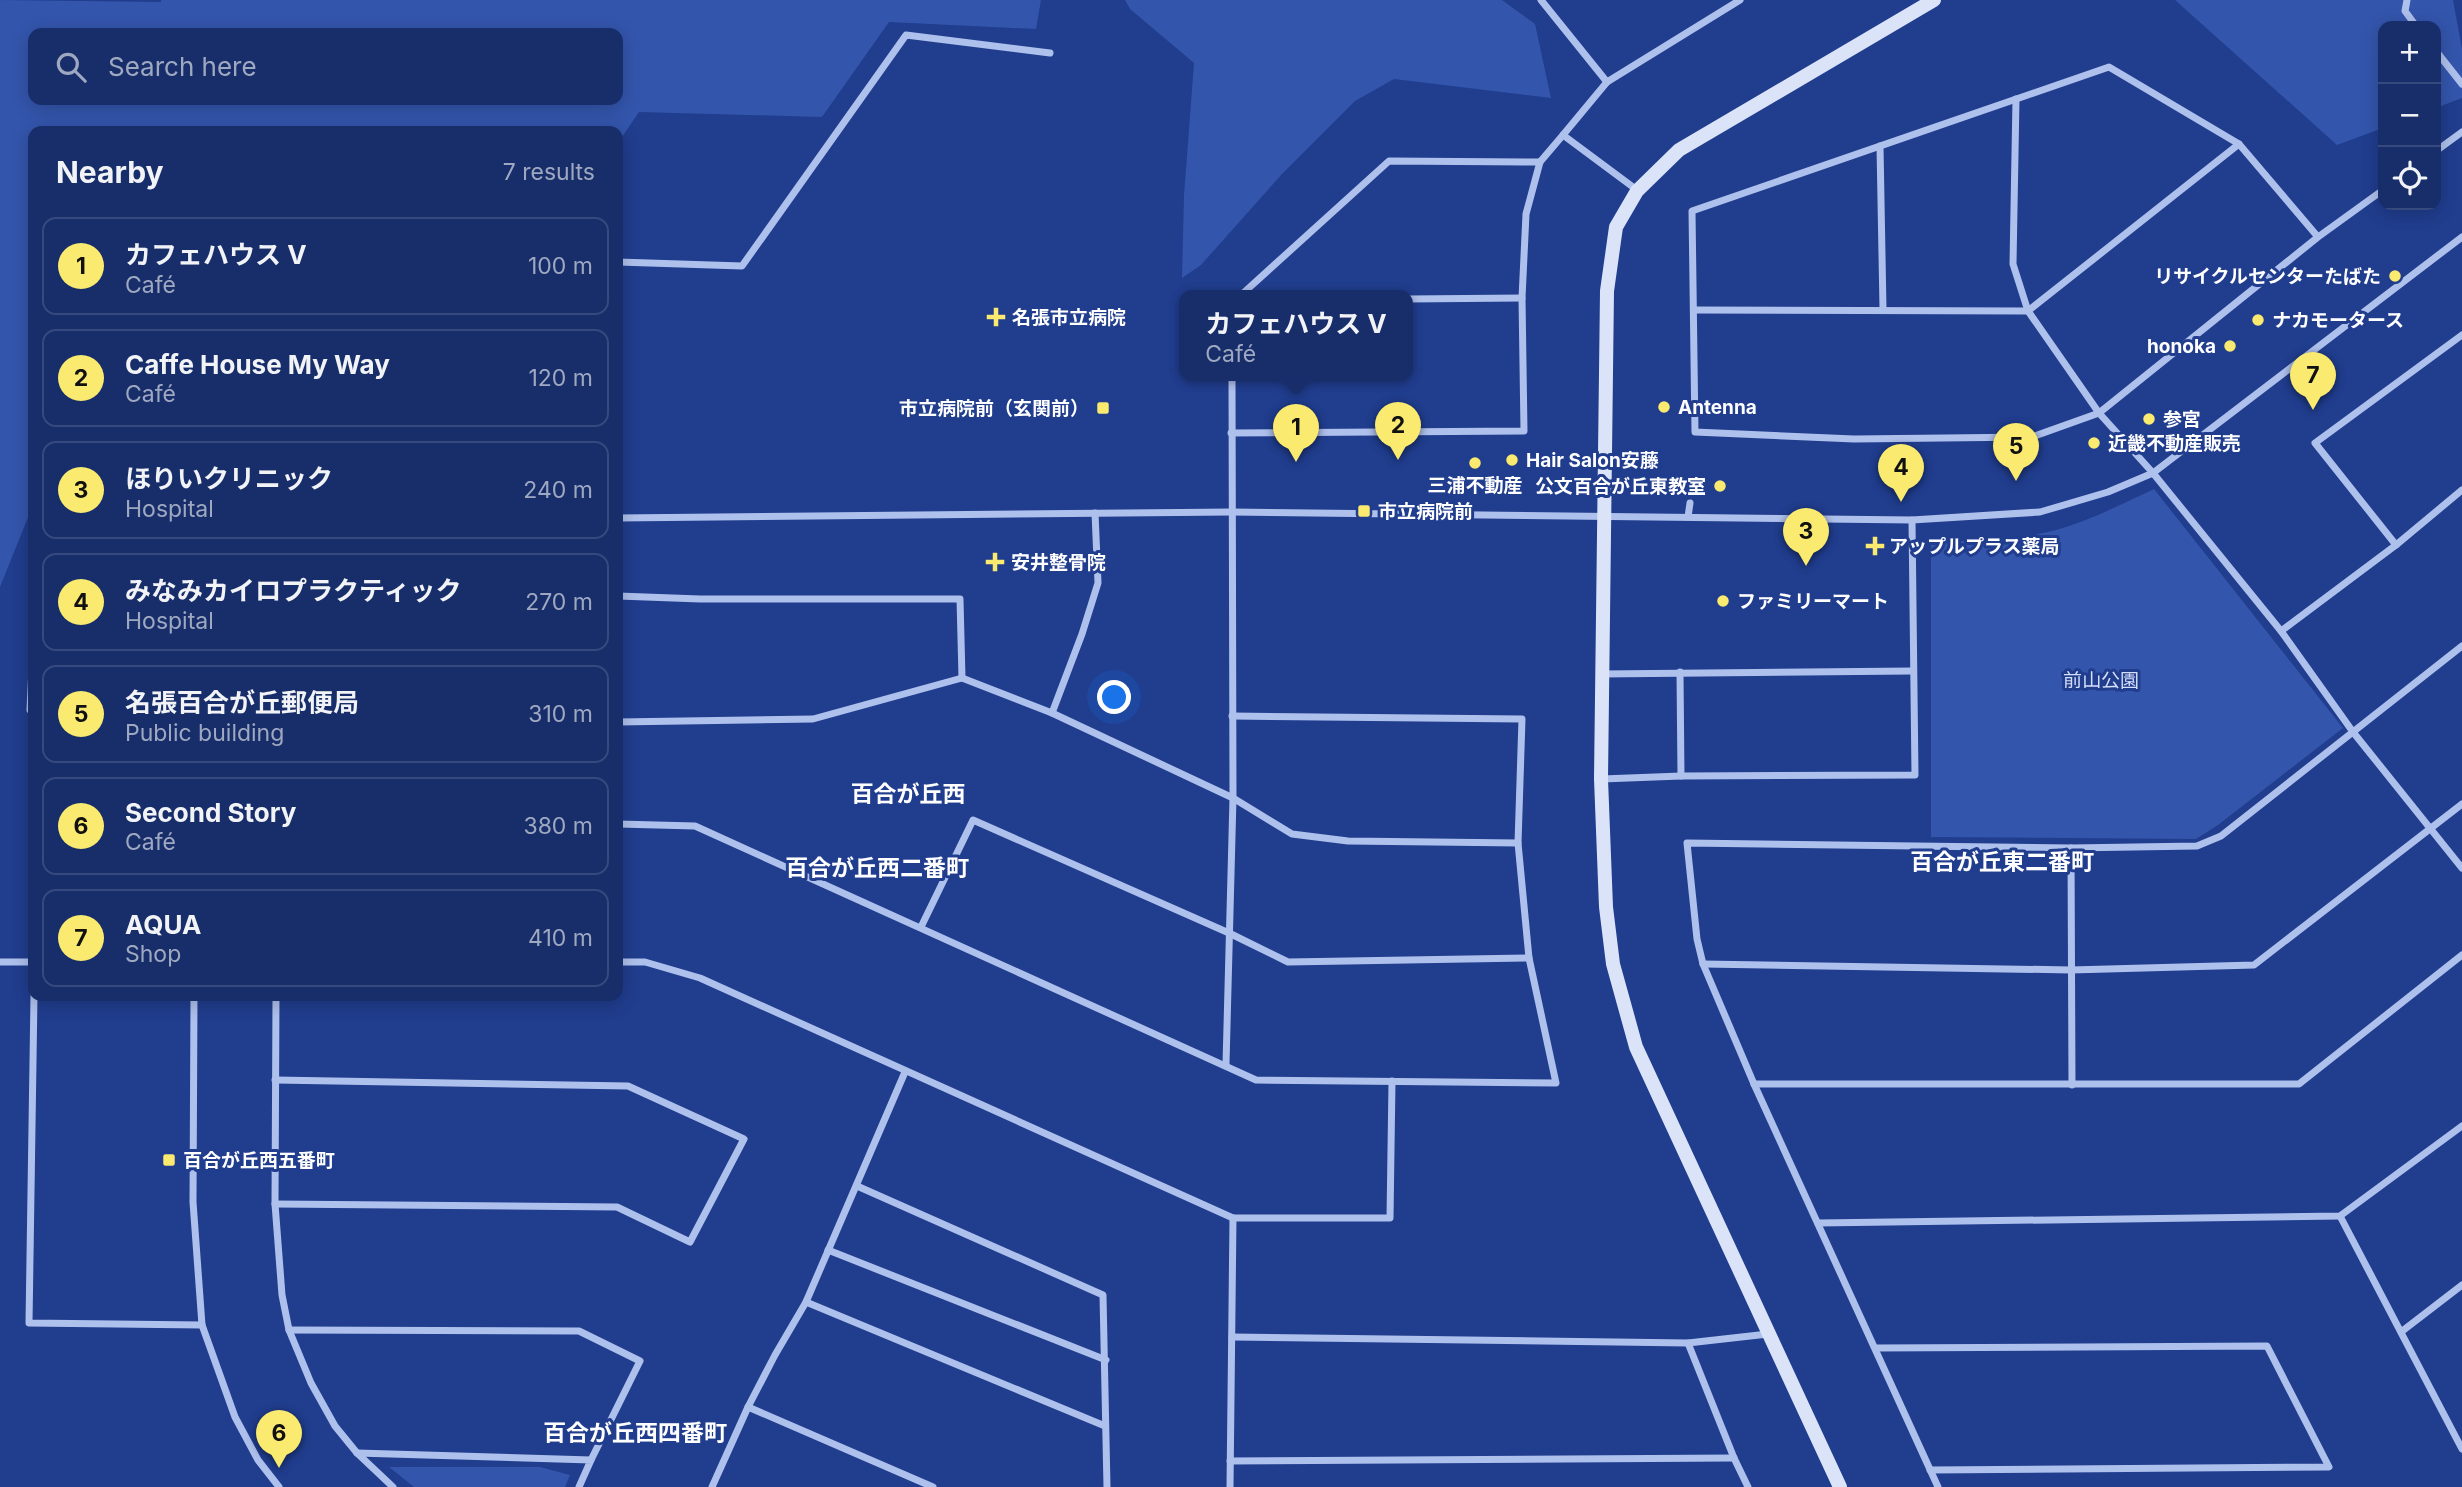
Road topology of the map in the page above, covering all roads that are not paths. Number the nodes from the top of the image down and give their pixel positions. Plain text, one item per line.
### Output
1 (1541, 0) edge
2 (1741, 0) edge
3 (1934, 0) edge
4 (2407, 0) edge
5 (2412, 21) edge
6 (1050, 53) dead end
7 (2441, 57) edge
8 (1607, 82) junction
9 (2462, 84) edge
10 (2016, 99) junction
11 (2462, 132) edge
12 (1563, 135) junction
13 (2239, 144) junction
14 (1880, 146) junction
15 (2441, 147) edge
16 (1540, 163) junction
17 (1637, 191) junction
18 (2378, 194) edge
19 (2318, 237) junction
20 (2462, 237) edge
21 (623, 262) edge
22 (1247, 290) edge
23 (1522, 298) junction
24 (1413, 299) edge
25 (1883, 309) junction
26 (1694, 310) junction
27 (2028, 311) junction
28 (2462, 335) edge
29 (1232, 381) edge
30 (2099, 413) junction
31 (1231, 433) junction
32 (2153, 473) junction
33 (2462, 490) edge
34 (1690, 503) dead end
35 (1231, 512) junction
36 (1095, 513) junction
37 (1606, 516) junction
38 (1688, 517) junction
39 (623, 518) edge
40 (1912, 520) junction
41 (2396, 545) junction
42 (623, 596) edge
43 (2281, 631) junction
44 (2462, 646) edge
45 (1680, 671) junction
46 (1912, 671) junction
47 (1601, 674) junction
48 (962, 678) junction
49 (1052, 713) junction
50 (1232, 716) junction
51 (623, 722) edge
52 (2353, 732) junction
53 (1681, 776) junction
54 (1601, 779) junction
55 (1233, 798) junction
56 (2462, 803) edge
57 (623, 824) edge
58 (2430, 829) junction
59 (1518, 843) junction
60 (2071, 848) junction
61 (2462, 868) edge
62 (921, 927) junction
63 (1229, 933) junction
64 (2462, 955) edge
65 (1529, 958) junction
66 (0, 962) edge
67 (28, 962) edge
68 (623, 962) edge
69 (1703, 964) junction
70 (2071, 970) junction
71 (34, 1001) edge
72 (194, 1001) edge
73 (276, 1001) edge
74 (1226, 1064) junction
75 (905, 1072) junction
76 (275, 1080) junction
77 (1392, 1081) junction
78 (1754, 1084) junction
79 (2072, 1084) junction
80 (2462, 1126) edge
81 (857, 1186) junction
82 (275, 1204) junction
83 (2340, 1216) junction
84 (1233, 1218) junction
85 (1818, 1223) junction
86 (828, 1250) junction
87 (2462, 1285) edge
88 (806, 1302) junction
89 (202, 1325) junction
90 (289, 1330) junction
91 (2401, 1332) junction
92 (1769, 1334) junction
93 (1232, 1337) junction
94 (1688, 1343) junction
95 (1876, 1348) junction
96 (1106, 1360) junction
97 (748, 1407) junction
98 (1105, 1426) junction
99 (2461, 1443) edge
100 (357, 1453) junction
101 (1734, 1458) junction
102 (592, 1460) junction
103 (1230, 1461) junction
104 (1930, 1470) junction
105 (279, 1487) edge
106 (393, 1487) edge
107 (579, 1487) edge
108 (712, 1487) edge
109 (933, 1487) edge
110 (1107, 1487) edge
111 (1230, 1487) edge
112 (1748, 1487) edge
113 (1840, 1487) edge
114 (1938, 1487) edge

1 - 8 street
2 - 8 street
3 - 17 street
4 - 5 street
6 - 21 street
7 - 9 street
8 - 12 street
10 - 13 street
10 - 14 street
10 - 27 street
11 - 15 street
12 - 16 street
12 - 17 street
13 - 19 street
13 - 27 street
14 - 25 street
14 - 26 street
16 - 22 street
16 - 23 street
17 - 37 street
18 - 19 street
19 - 30 street
20 - 32 street
23 - 24 street
23 - 31 street
25 - 26 street
25 - 27 street
26 - 30 street
27 - 30 street
28 - 41 street
29 - 31 street
30 - 32 street
31 - 35 street
32 - 40 street
32 - 43 street
33 - 41 street
34 - 38 street
35 - 36 street
35 - 37 street
35 - 50 street
36 - 39 street
36 - 49 street
37 - 38 street
37 - 47 street
38 - 40 street
40 - 46 street
41 - 43 street
42 - 48 street
43 - 52 street
44 - 52 street
45 - 46 street
45 - 47 street
45 - 53 street
46 - 53 street
47 - 54 street
48 - 49 street
48 - 51 street
49 - 55 street
50 - 55 street
50 - 59 street
52 - 58 street
52 - 60 street
53 - 54 street
54 - 92 street
55 - 59 street
55 - 63 street
56 - 58 street
57 - 62 street
58 - 61 street
58 - 70 street
59 - 65 street
60 - 69 street
60 - 70 street
62 - 63 street
62 - 74 street
63 - 65 street
63 - 74 street
64 - 79 street
65 - 77 street
66 - 67 street
68 - 75 street
69 - 70 street
69 - 78 street
70 - 79 street
71 - 89 street
72 - 89 street
73 - 76 street
74 - 77 street
75 - 81 street
75 - 84 street
76 - 82 street
76 - 82 street
77 - 84 street
78 - 79 street
78 - 85 street
80 - 83 street
81 - 86 street
81 - 96 street
82 - 90 street
83 - 85 street
83 - 91 street
84 - 93 street
85 - 95 street
86 - 88 street
86 - 96 street
87 - 91 street
88 - 97 street
88 - 98 street
89 - 105 street
90 - 100 street
90 - 102 street
91 - 99 street
92 - 94 street
92 - 113 street
93 - 94 street
93 - 103 street
94 - 101 street
95 - 104 street
95 - 104 street
96 - 98 street
97 - 108 street
97 - 109 street
98 - 110 street
100 - 102 street
100 - 106 street
101 - 103 street
101 - 112 street
102 - 107 street
103 - 111 street
104 - 114 street

